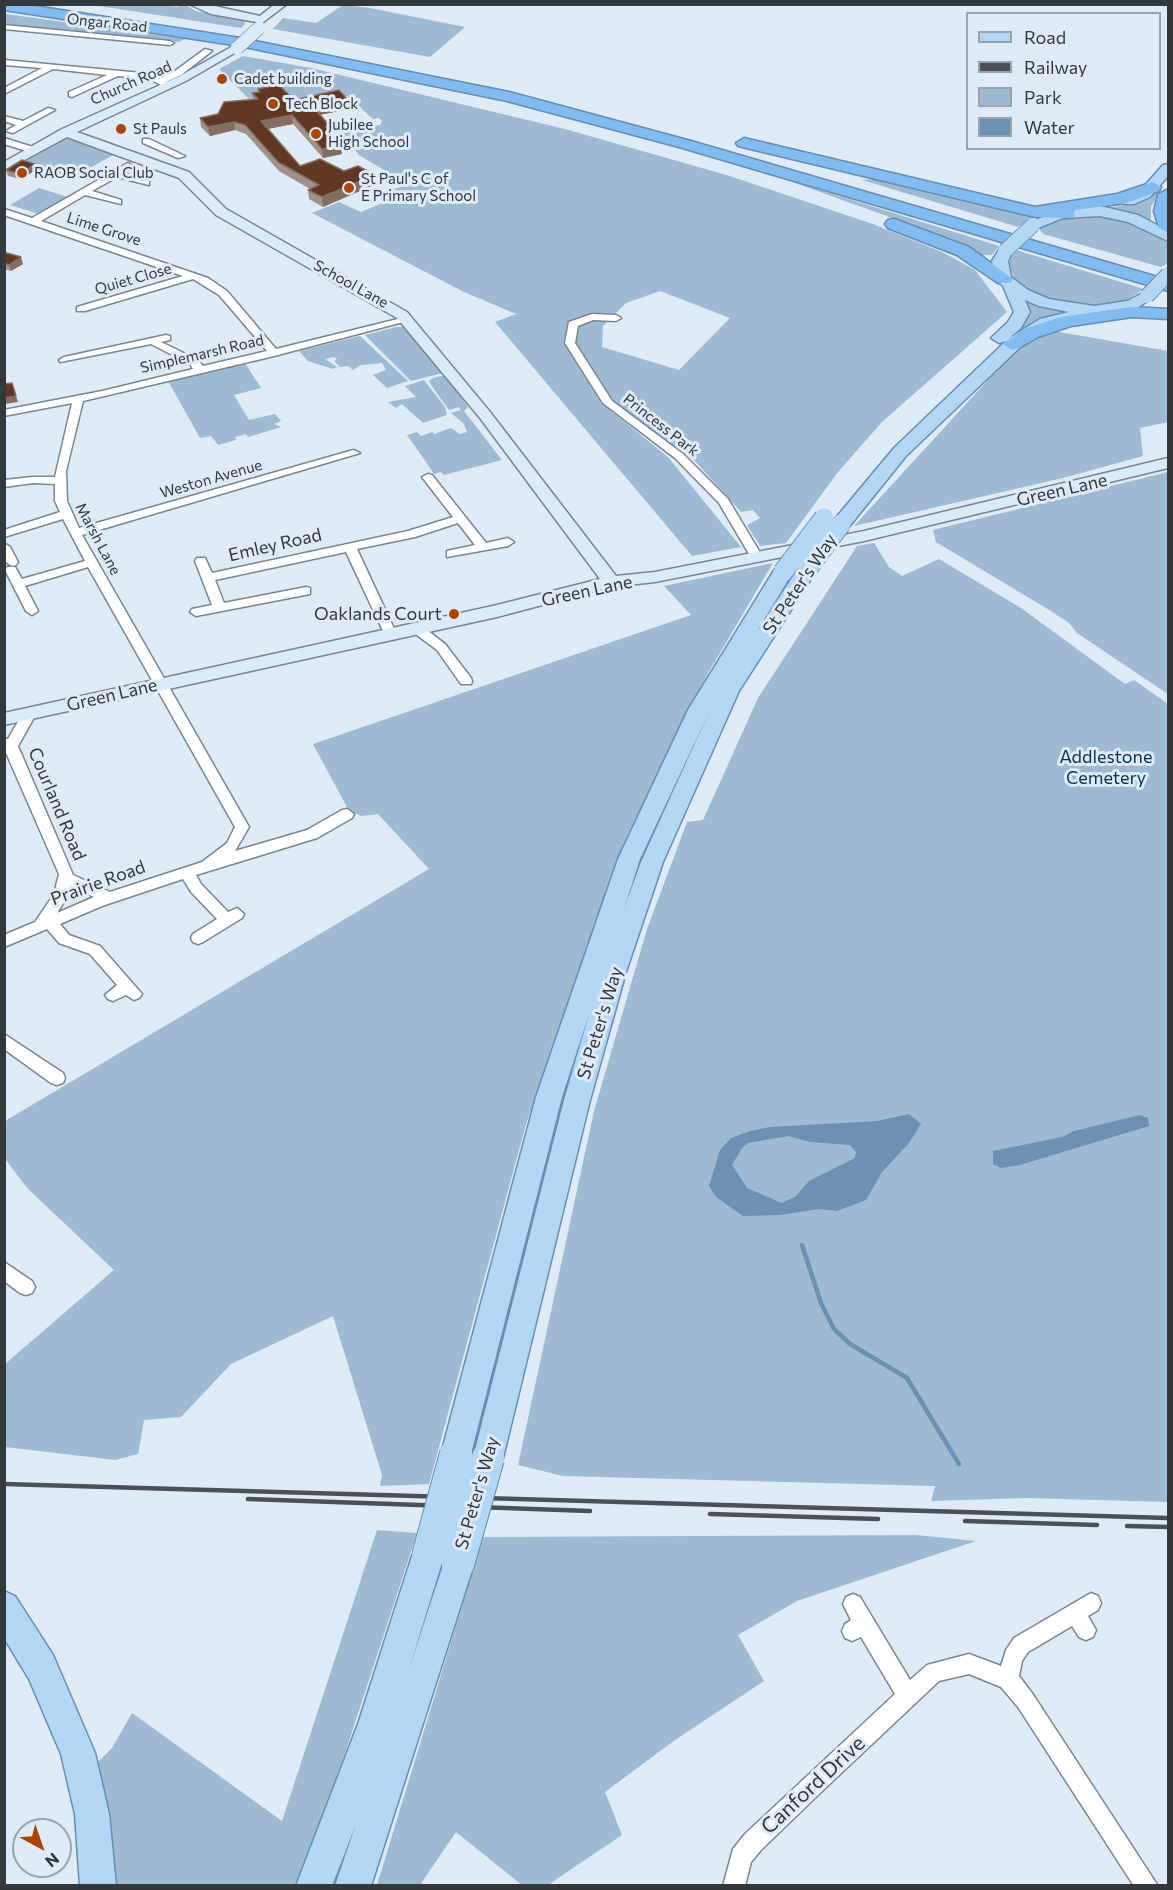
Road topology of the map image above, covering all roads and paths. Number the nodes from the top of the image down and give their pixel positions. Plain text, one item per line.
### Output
1 (57, 4) edge
2 (194, 4) edge
3 (282, 4) edge
4 (4, 6) edge
5 (260, 24) junction
6 (4, 27) edge
7 (170, 43) dead end
8 (208, 51) dead end
9 (4, 62) edge
10 (53, 66) junction
11 (118, 73) junction
12 (164, 83) junction
13 (4, 92) edge
14 (72, 94) dead end
15 (51, 110) dead end
16 (4, 118) edge
17 (23, 124) junction
18 (643, 128) junction
19 (10, 131) dead end
20 (66, 132) junction
21 (4, 141) edge
22 (146, 141) dead end
23 (33, 150) junction
24 (153, 163) junction
25 (128, 166) dead end
26 (4, 167) edge
27 (1168, 168) edge
28 (115, 173) junction
29 (146, 183) dead end
30 (1163, 191) edge
31 (84, 192) junction
32 (987, 201) junction
33 (118, 202) dead end
34 (4, 212) edge
35 (1071, 212) junction
36 (33, 222) junction
37 (1166, 232) edge
38 (1168, 275) edge
39 (194, 276) junction
40 (1008, 282) junction
41 (1168, 286) edge
42 (1115, 309) junction
43 (82, 310) dead end
44 (1094, 311) junction
45 (1168, 312) edge
46 (406, 320) junction
47 (611, 323) dead end
48 (115, 336) dead end
49 (166, 338) dead end
50 (153, 341) junction
51 (1012, 344) junction
52 (120, 347) junction
53 (274, 352) junction
54 (64, 360) dead end
55 (200, 370) junction
56 (78, 399) junction
57 (4, 413) edge
58 (354, 453) dead end
59 (1168, 464) edge
60 (428, 477) dead end
61 (59, 481) junction
62 (4, 484) edge
63 (67, 514) junction
64 (462, 518) junction
65 (832, 521) junction
66 (75, 532) junction
67 (4, 534) edge
68 (508, 542) dead end
69 (4, 547) edge
70 (350, 547) junction
71 (483, 547) junction
72 (452, 554) dead end
73 (756, 556) junction
74 (201, 561) dead end
75 (93, 562) junction
76 (208, 578) junction
77 (610, 582) junction
78 (18, 584) junction
79 (306, 591) dead end
80 (219, 607) junction
81 (32, 611) dead end
82 (196, 612) dead end
83 (420, 627) junction
84 (390, 633) junction
85 (466, 681) dead end
86 (162, 683) junction
87 (29, 714) junction
88 (4, 719) edge
89 (8, 744) edge
90 (347, 814) dead end
91 (239, 835) junction
92 (260, 850) junction
93 (207, 865) junction
94 (187, 872) junction
95 (66, 878) junction
96 (109, 898) junction
97 (45, 923) junction
98 (198, 938) dead end
99 (4, 941) edge
100 (112, 995) dead end
101 (4, 1040) edge
102 (57, 1078) dead end
103 (4, 1270) edge
104 (26, 1287) dead end
105 (443, 1560) junction
106 (854, 1605) dead end
107 (4, 1606) edge
108 (1086, 1630) dead end
109 (1008, 1679) junction
110 (908, 1695) junction
111 (357, 1880) edge
112 (98, 1886) edge
113 (314, 1886) edge
114 (734, 1886) edge
115 (1147, 1886) edge

1 - 18 highway
2 - 5 street
3 - 5 street, Church Road
4 - 18 highway
5 - 12 street, Church Road, bridge
6 - 7 street, Ongar Road
8 - 12 street, Church Road
9 - 10 street
10 - 11 street
10 - 13 street
11 - 12 street
11 - 14 street
12 - 20 street, Church Road
15 - 17 street
16 - 17 street
17 - 19 street
18 - 32 highway
18 - 38 highway
18 - 40 highway
18 - 41 highway
20 - 23 street, Church Road
20 - 24 street, School Lane
21 - 23 street
22 - 24 street
23 - 26 street, Church Road
24 - 46 street, School Lane
25 - 28 street
27 - 30 main road
28 - 29 street
28 - 31 street
30 - 32 highway
30 - 35 main road
30 - 37 highway
31 - 33 street
31 - 36 street
32 - 35 highway
34 - 36 street, Lime Grove
35 - 37 main road
35 - 40 main road, bridge
36 - 39 street, Lime Grove
38 - 42 main road, bridge
39 - 43 street, Quiet Close
39 - 53 street, Lime Grove
40 - 44 main road
40 - 65 main road, St Peter's Way
42 - 44 main road
42 - 45 highway
44 - 51 main road, St Peter's Way
45 - 51 highway
46 - 53 street, Simplemarsh Road
46 - 77 street, School Lane
47 - 73 street, Princess Park
48 - 52 street
49 - 50 street
50 - 52 street
50 - 55 street
51 - 65 main road, St Peter's Way
52 - 54 street
53 - 55 street, Simplemarsh Road
55 - 56 street, Simplemarsh Road
56 - 57 street, Simplemarsh Road
56 - 61 street, Marsh Lane
58 - 66 street, Weston Avenue
59 - 73 street, Green Lane
60 - 64 street
61 - 62 street
61 - 63 street, Marsh Lane
63 - 66 street, Marsh Lane
63 - 67 street
64 - 70 street, Emley Road
64 - 71 street
65 - 105 main road, St Peter's Way, bridge
65 - 105 main road, St Peter's Way, bridge
66 - 75 street, Marsh Lane
68 - 71 street
69 - 78 street
70 - 76 street, Emley Road
70 - 84 street, Emley Road
71 - 72 street
73 - 77 street, Green Lane
74 - 76 street, Emley Road
75 - 78 street
75 - 86 street, Marsh Lane
76 - 80 street, Emley Road
77 - 83 street, Green Lane
78 - 81 street
79 - 80 street
80 - 82 street
83 - 84 street, Green Lane
83 - 85 street
84 - 86 street, Green Lane
86 - 87 street, Green Lane
86 - 91 street
87 - 88 street, Green Lane
87 - 89 street, Courland Road
89 - 95 street, Courland Road
90 - 92 street, Prairie Road
91 - 92 street
91 - 93 street, Prairie Road
92 - 93 street, Prairie Road
93 - 94 street, Prairie Road
94 - 96 street, Prairie Road
94 - 98 street
95 - 96 street, Courland Road
95 - 97 street, Courland Road
96 - 97 street, Prairie Road
97 - 99 street, Prairie Road
97 - 100 street
101 - 102 street
103 - 104 street
105 - 111 main road, St Peter's Way
105 - 113 main road, St Peter's Way
106 - 110 street
107 - 112 main road
108 - 109 street
109 - 110 street, Canford Drive
109 - 115 street
110 - 114 street, Canford Drive

